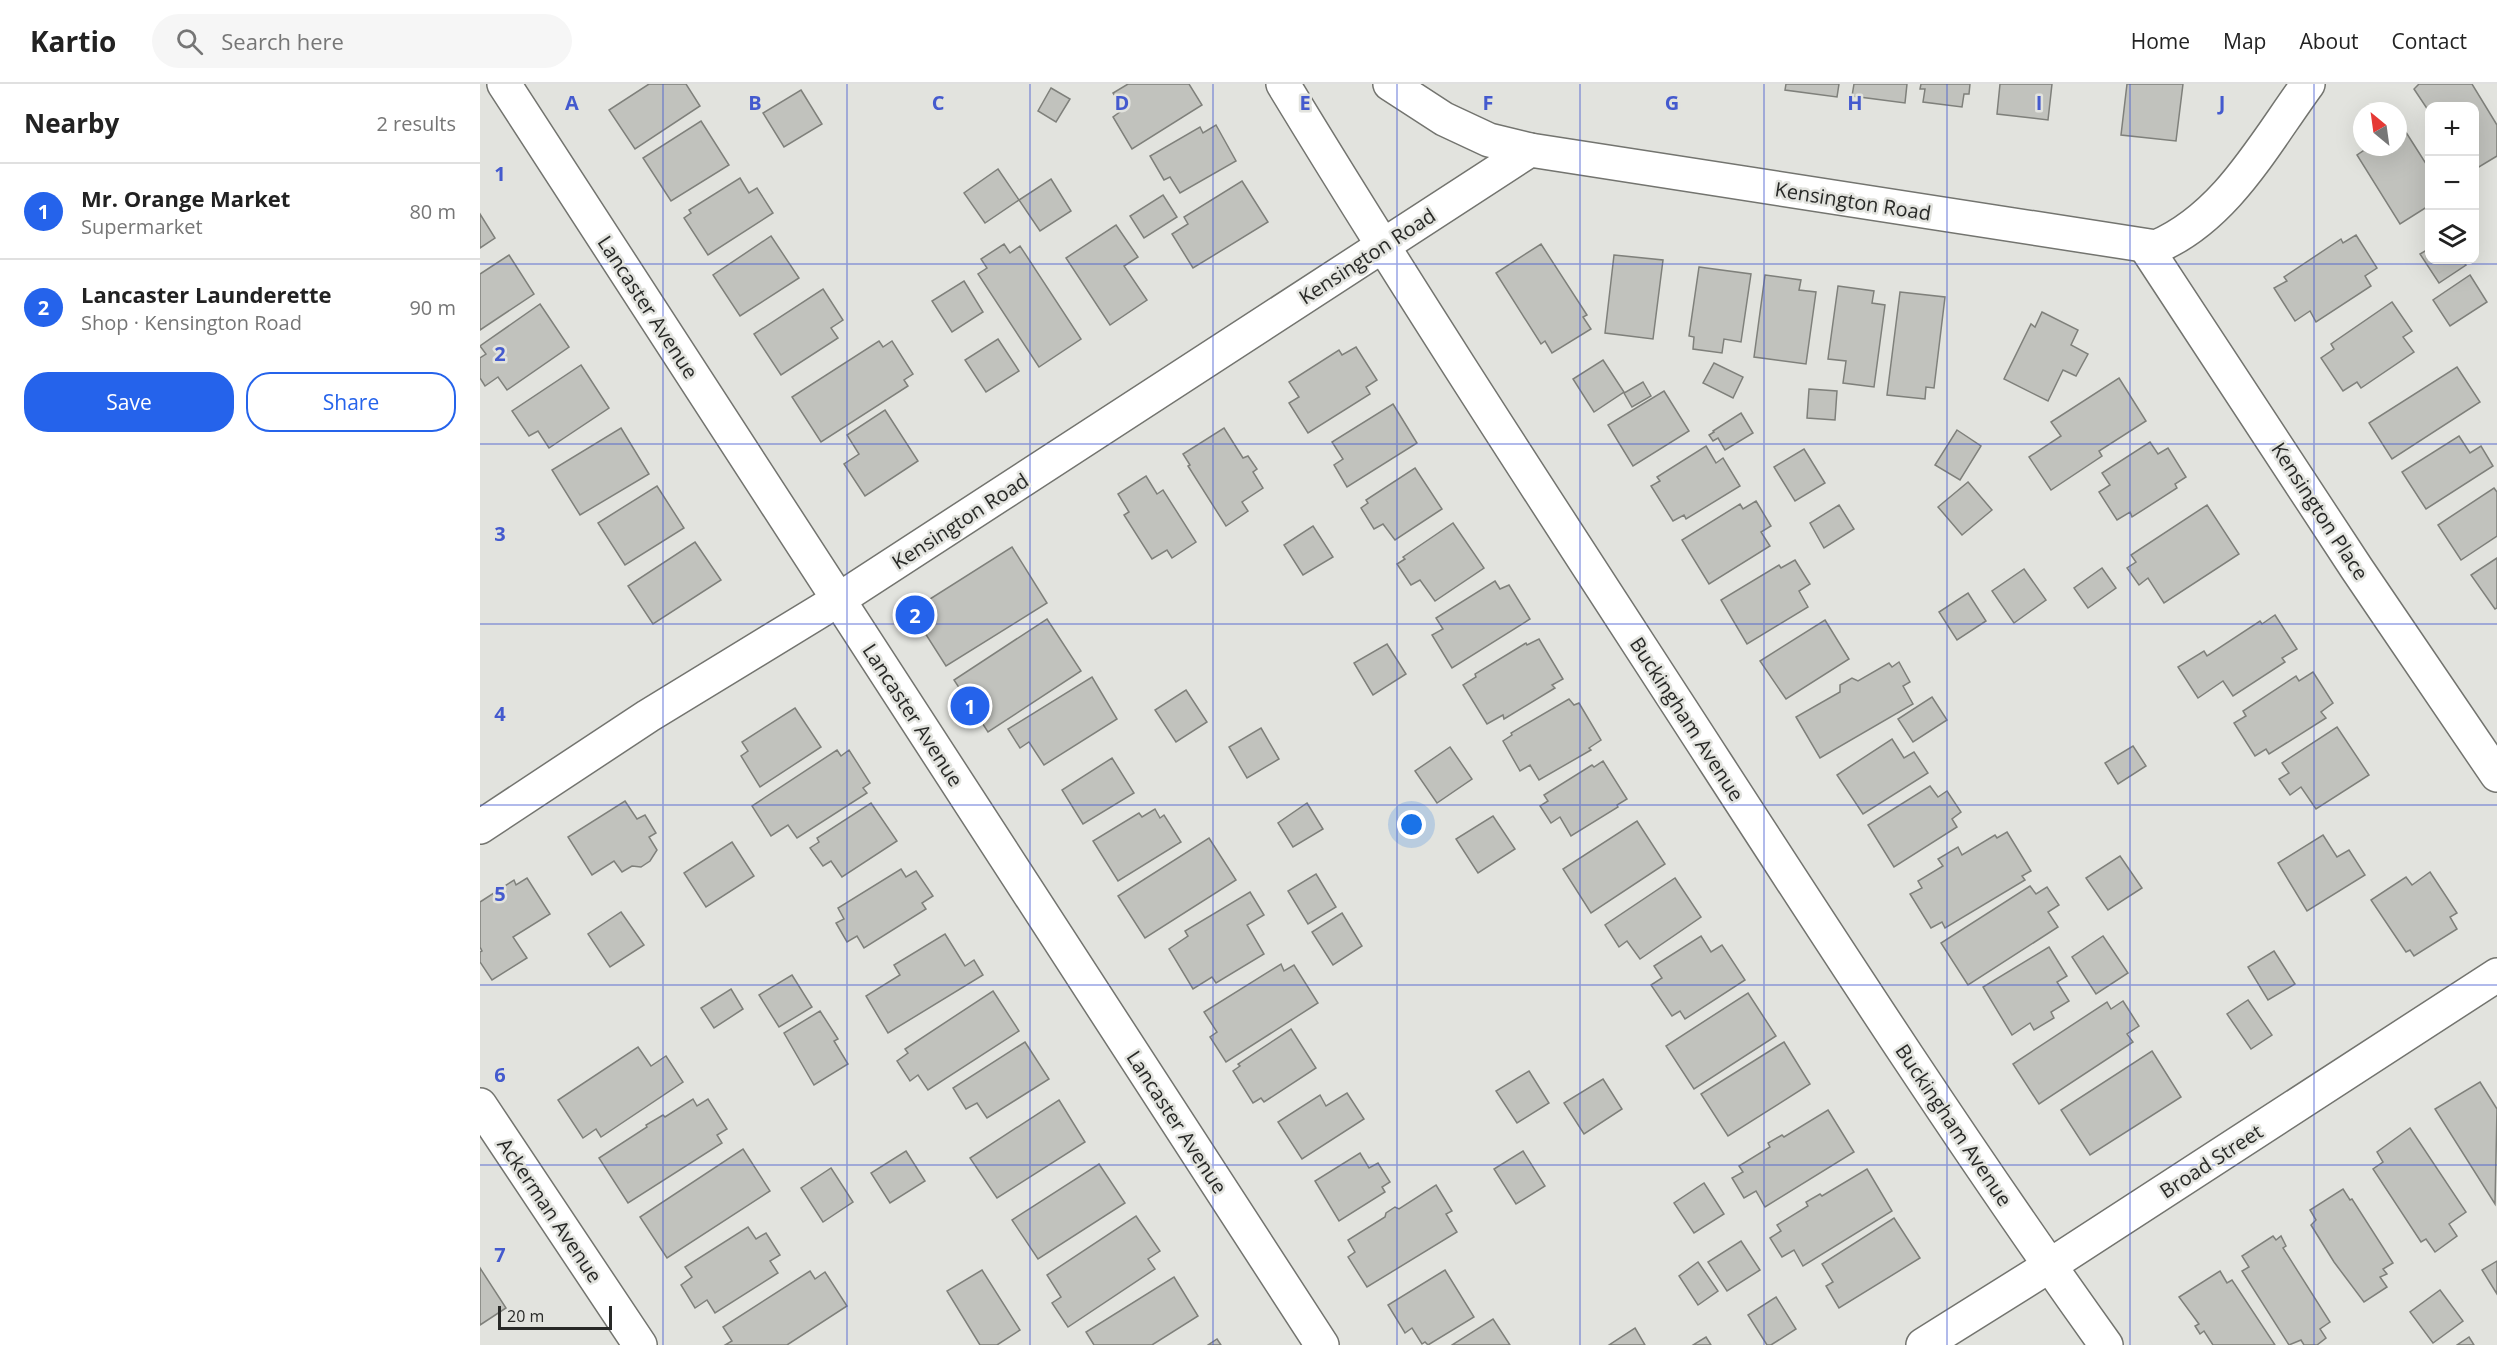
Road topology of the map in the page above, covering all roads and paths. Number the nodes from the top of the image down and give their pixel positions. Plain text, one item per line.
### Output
1 (504, 84) edge
2 (1283, 84) edge
3 (1390, 84) edge
4 (2308, 84) edge
5 (1530, 150) junction
6 (1381, 246) junction
7 (2145, 246) junction
8 (838, 600) junction
9 (2497, 775) edge
10 (480, 826) edge
11 (2497, 975) edge
12 (480, 1105) edge
13 (2049, 1266) junction
14 (640, 1345) edge
15 (1322, 1345) edge
16 (1923, 1345) edge
17 (2106, 1345) edge

1 - 8 street, Lancaster Avenue
2 - 6 street, Buckingham Avenue
3 - 5 street
4 - 7 street, Kensington Road
5 - 6 street, Kensington Road
5 - 7 street, Kensington Road
6 - 8 street, Kensington Road
6 - 13 street, Buckingham Avenue
7 - 9 street, Kensington Place
8 - 10 street, Kensington Road
8 - 15 street, Lancaster Avenue
11 - 13 street, Broad Street
12 - 14 street, Ackerman Avenue
13 - 16 street, Broad Street
13 - 17 street, Buckingham Avenue

